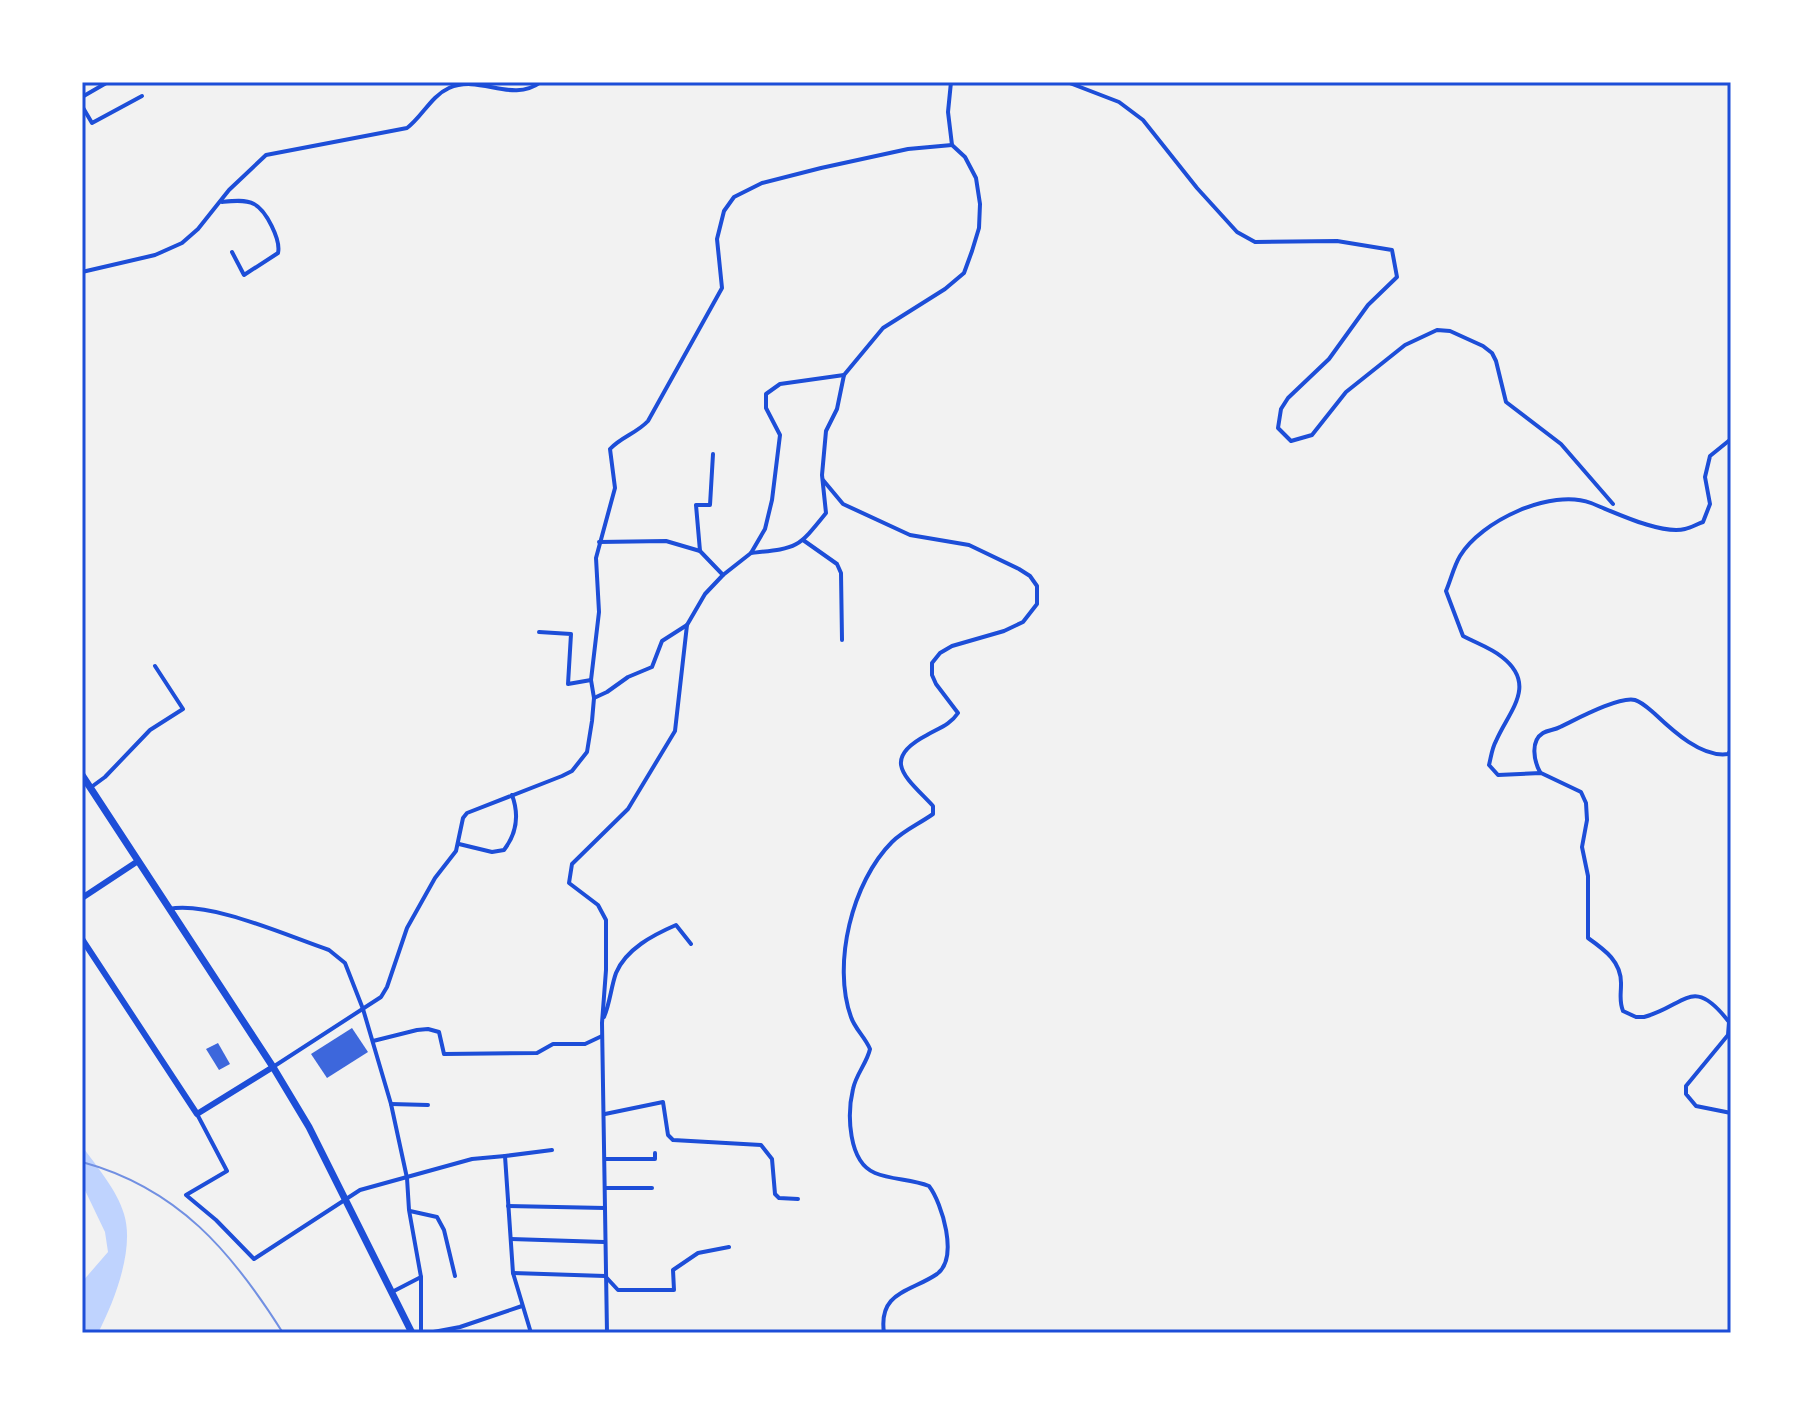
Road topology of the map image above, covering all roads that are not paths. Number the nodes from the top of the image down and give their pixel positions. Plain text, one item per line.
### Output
1 (108, 82) edge
2 (541, 82) edge
3 (951, 82) edge
4 (1067, 82) edge
5 (142, 96) dead end
6 (82, 97) edge
7 (82, 106) edge
8 (952, 145) junction
9 (221, 202) junction
10 (232, 252) dead end
11 (82, 272) edge
12 (844, 375) junction
13 (1731, 439) edge
14 (713, 454) dead end
15 (823, 480) junction
16 (1613, 504) dead end
17 (803, 540) junction
18 (599, 542) junction
19 (700, 551) junction
20 (751, 553) junction
21 (723, 575) junction
22 (687, 625) junction
23 (539, 632) dead end
24 (842, 640) dead end
25 (155, 666) dead end
26 (591, 680) junction
27 (594, 698) junction
28 (1731, 750) edge
29 (1541, 773) junction
30 (82, 775) edge
31 (90, 788) junction
32 (512, 795) junction
33 (459, 844) junction
34 (138, 861) junction
35 (82, 898) edge
36 (169, 909) junction
37 (82, 939) edge
38 (691, 944) dead end
39 (363, 1009) junction
40 (602, 1023) junction
41 (602, 1035) junction
42 (373, 1041) junction
43 (273, 1067) junction
44 (391, 1104) junction
45 (428, 1105) dead end
46 (1731, 1113) edge
47 (197, 1114) junction
48 (605, 1114) junction
49 (552, 1150) dead end
50 (655, 1153) dead end
51 (505, 1156) junction
52 (605, 1159) junction
53 (407, 1178) junction
54 (605, 1188) junction
55 (652, 1188) dead end
56 (345, 1199) junction
57 (798, 1199) dead end
58 (508, 1206) junction
59 (605, 1208) junction
60 (409, 1210) junction
61 (511, 1239) junction
62 (605, 1242) junction
63 (729, 1247) dead end
64 (513, 1273) junction
65 (455, 1276) dead end
66 (605, 1276) junction
67 (421, 1277) junction
68 (392, 1292) junction
69 (523, 1306) junction
70 (412, 1333) edge
71 (426, 1333) edge
72 (531, 1333) edge
73 (607, 1333) edge
74 (884, 1333) edge

1 - 6 street
2 - 9 street
3 - 8 street
4 - 16 street
5 - 7 street
8 - 12 street
8 - 18 street
9 - 10 street
9 - 11 street
12 - 15 street
12 - 20 street
13 - 29 street
14 - 19 street
15 - 17 street
15 - 74 street
17 - 20 street
17 - 24 street
18 - 19 street
18 - 26 street
19 - 21 street
20 - 21 street
21 - 22 street
22 - 27 street
22 - 40 street
23 - 26 street
25 - 31 street
26 - 27 street
27 - 32 street
28 - 29 street
29 - 46 street
30 - 31 main road
31 - 34 main road
32 - 33 street
32 - 33 street
33 - 39 street
34 - 35 street
34 - 36 main road
36 - 39 street
36 - 43 main road
37 - 47 street
38 - 40 street
39 - 42 street
39 - 43 street
40 - 41 street
41 - 42 street
41 - 48 street
42 - 44 street
43 - 47 street
43 - 56 main road
44 - 45 street
44 - 53 street
47 - 56 street
48 - 52 street
48 - 57 street
49 - 51 street
50 - 52 street
51 - 53 street
51 - 58 street
52 - 54 street
53 - 56 street
53 - 60 street
54 - 55 street
54 - 59 street
56 - 68 main road
58 - 59 street
58 - 61 street
59 - 62 street
60 - 65 street
60 - 67 street
61 - 62 street
61 - 64 street
62 - 66 street
63 - 66 street
64 - 66 street
64 - 69 street
66 - 73 street
67 - 68 street
67 - 71 street
68 - 70 main road
69 - 71 street
69 - 72 street

